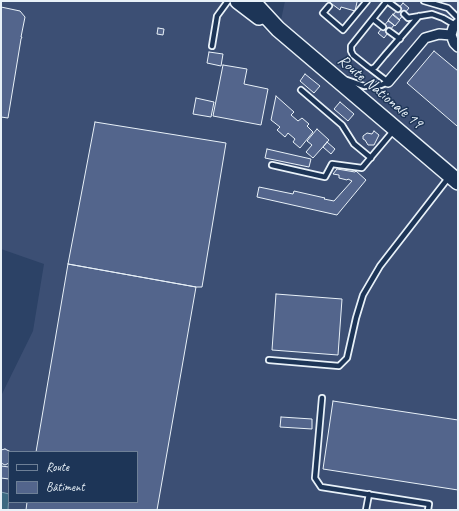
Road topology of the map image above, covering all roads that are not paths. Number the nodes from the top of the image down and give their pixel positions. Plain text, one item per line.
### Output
1 (228, 1) edge
2 (238, 1) edge
3 (252, 1) edge
4 (367, 1) edge
5 (424, 1) edge
6 (329, 6) dead end
7 (398, 10) dead end
8 (404, 14) dead end
9 (419, 16) junction
10 (373, 18) junction
11 (457, 22) edge
12 (383, 26) dead end
13 (278, 29) junction
14 (389, 31) dead end
15 (451, 35) junction
16 (400, 39) junction
17 (212, 46) dead end
18 (458, 47) edge
19 (371, 69) junction
20 (332, 75) junction
21 (388, 82) junction
22 (301, 90) dead end
23 (395, 129) junction
24 (371, 158) junction
25 (272, 165) dead end
26 (454, 179) edge
27 (268, 360) dead end
28 (322, 398) dead end
29 (369, 494) junction
30 (366, 510) edge
31 (428, 510) edge

1 - 17 lane
2 - 13 main road, Route Nationale 19
3 - 13 main road, Route Nationale 19
4 - 6 lane
5 - 11 lane
7 - 10 lane
8 - 9 lane
9 - 11 lane
9 - 16 lane
10 - 12 lane
10 - 19 lane
11 - 15 street
13 - 20 main road, Route Nationale 19
14 - 16 lane
15 - 18 street
15 - 21 street
16 - 19 lane
19 - 21 lane
20 - 21 lane
20 - 23 main road, Route Nationale 19
22 - 24 lane
23 - 24 lane
23 - 26 main road, Route Nationale 19
24 - 25 lane
26 - 27 lane
28 - 29 lane
29 - 30 lane
29 - 31 lane

